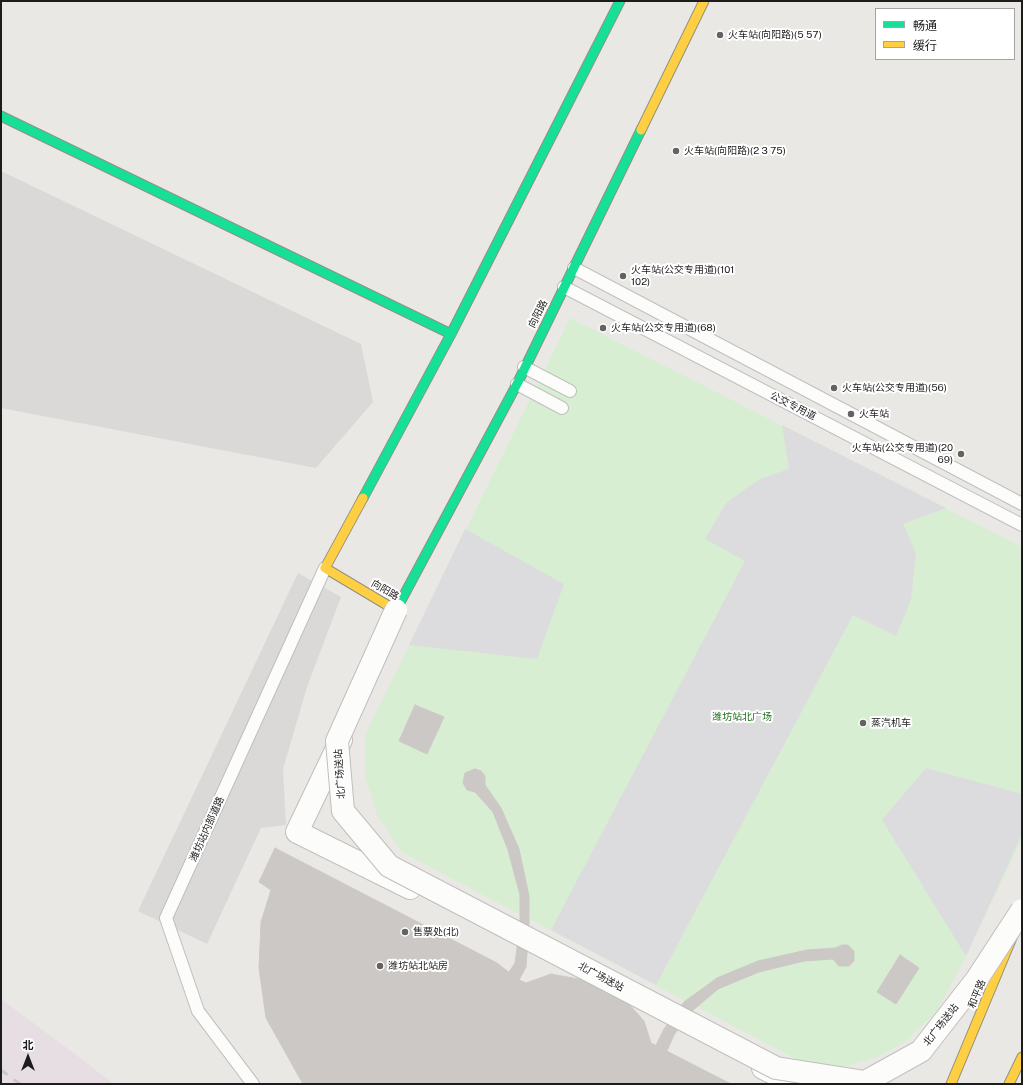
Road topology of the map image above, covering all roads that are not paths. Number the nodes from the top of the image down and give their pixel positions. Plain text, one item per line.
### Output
1 (620, 1) edge
2 (704, 1) edge
3 (1, 116) edge
4 (574, 268) junction
5 (564, 287) junction
6 (451, 334) junction
7 (524, 367) junction
8 (517, 384) junction
9 (570, 391) dead end
10 (562, 408) dead end
11 (1022, 504) edge
12 (1022, 525) edge
13 (325, 568) junction
14 (396, 610) junction
15 (1022, 910) edge
16 (1022, 913) edge
17 (1022, 1057) edge
18 (253, 1084) edge
19 (795, 1084) edge
20 (951, 1084) edge
21 (1009, 1084) edge

1 - 6 street
2 - 4 street, 向阳路
3 - 6 street
4 - 5 street, 向阳路
4 - 11 lane, 公交专用道
5 - 7 street, 向阳路
5 - 12 lane, 公交专用道
6 - 13 street
7 - 8 street, 向阳路
7 - 9 lane
8 - 10 lane
8 - 14 street, 向阳路
13 - 14 street, 向阳路
13 - 18 lane, 潍坊站内部道路
14 - 15 street, 北广场送站, bridge
14 - 19 street
16 - 20 street, 和平路
17 - 21 street

